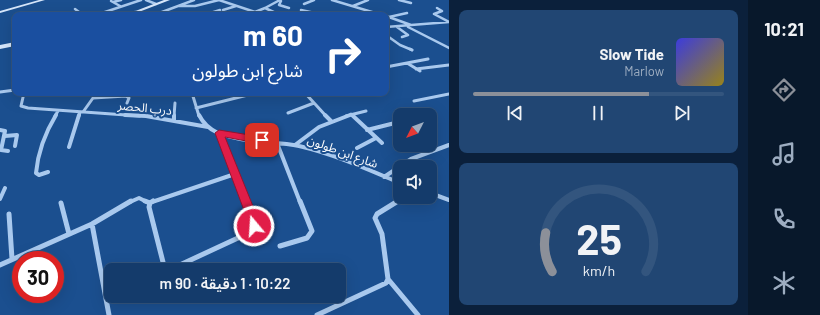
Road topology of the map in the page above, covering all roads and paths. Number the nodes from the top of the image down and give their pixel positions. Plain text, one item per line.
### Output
1 (43, 0) edge
2 (111, 0) edge
3 (121, 0) edge
4 (141, 0) edge
5 (146, 0) edge
6 (168, 0) edge
7 (194, 0) edge
8 (280, 0) edge
9 (314, 0) edge
10 (332, 0) edge
11 (368, 0) edge
12 (399, 0) edge
13 (114, 2) junction
14 (411, 3) dead end
15 (156, 4) junction
16 (304, 4) dead end
17 (120, 6) junction
18 (180, 6) junction
19 (237, 6) junction
20 (353, 6) junction
21 (265, 8) junction
22 (289, 8) dead end
23 (437, 8) dead end
24 (75, 9) dead end
25 (220, 10) dead end
26 (223, 10) dead end
27 (301, 10) dead end
28 (0, 12) edge
29 (79, 12) edge
30 (105, 12) edge
31 (135, 12) edge
32 (163, 12) edge
33 (215, 12) edge
34 (274, 12) edge
35 (310, 12) edge
36 (372, 12) edge
37 (406, 13) dead end
38 (389, 17) edge
39 (389, 17) edge
40 (449, 23) edge
41 (407, 26) junction
42 (413, 26) junction
43 (389, 27) edge
44 (396, 27) junction
45 (389, 37) edge
46 (402, 37) dead end
47 (12, 45) edge
48 (0, 47) edge
49 (449, 48) edge
50 (412, 50) dead end
51 (428, 59) dead end
52 (407, 62) junction
53 (449, 64) edge
54 (389, 66) edge
55 (416, 69) junction
56 (420, 72) dead end
57 (12, 90) edge
58 (0, 92) edge
59 (449, 94) edge
60 (23, 96) edge
61 (193, 96) edge
62 (244, 96) edge
63 (308, 96) edge
64 (414, 101) dead end
65 (175, 103) dead end
66 (314, 103) junction
67 (127, 104) dead end
68 (196, 108) junction
69 (58, 111) junction
70 (366, 111) dead end
71 (82, 112) junction
72 (288, 113) dead end
73 (351, 114) junction
74 (174, 120) junction
75 (331, 120) junction
76 (393, 124) edge
77 (208, 127) junction
78 (0, 130) edge
79 (367, 130) junction
80 (219, 133) junction
81 (5, 136) junction
82 (376, 138) junction
83 (277, 143) junction
84 (382, 143) dead end
85 (295, 145) junction
86 (449, 145) edge
87 (15, 146) dead end
88 (69, 147) dead end
89 (357, 148) dead end
90 (8, 151) dead end
91 (48, 172) dead end
92 (235, 174) junction
93 (384, 177) junction
94 (393, 180) edge
95 (5, 188) dead end
96 (437, 196) edge
97 (0, 199) edge
98 (449, 200) edge
99 (61, 202) dead end
100 (150, 203) junction
101 (393, 204) edge
102 (8, 214) dead end
103 (92, 224) junction
104 (69, 234) junction
105 (280, 246) dead end
106 (30, 251) edge
107 (12, 259) joint
108 (163, 263) edge
109 (185, 263) edge
110 (0, 264) edge
111 (388, 279) junction
112 (109, 315) edge
113 (317, 315) edge
114 (418, 315) edge

1 - 28 main road
2 - 13 street
3 - 13 street
4 - 17 street
5 - 15 street
6 - 15 main road
7 - 18 street
8 - 21 street
8 - 22 street
9 - 16 street
10 - 20 street
11 - 20 street
12 - 14 street
13 - 17 street
15 - 31 main road
17 - 30 street
18 - 19 street
18 - 32 street
19 - 21 street
19 - 26 street
20 - 36 street
21 - 34 street
23 - 40 street
24 - 29 street
25 - 33 street
27 - 35 street
37 - 38 street
39 - 42 street
40 - 42 street
41 - 42 street
41 - 44 street
41 - 49 street
43 - 44 street
44 - 46 street
45 - 50 street
47 - 48 main road
51 - 52 street
52 - 54 street
52 - 55 street
53 - 55 street
55 - 56 street
57 - 58 street
59 - 64 street
60 - 69 street, درب الحصر
61 - 68 street
62 - 68 street
63 - 66 street
65 - 74 street
66 - 72 street
66 - 75 street
67 - 71 street
68 - 77 street
69 - 71 street, درب الحصر
69 - 91 street
70 - 73 street
71 - 74 street, درب الحصر
71 - 88 street
73 - 75 street
73 - 79 street
74 - 77 street, درب الحصر
75 - 85 street
76 - 79 street
77 - 80 street, شارع ابن طولون
78 - 81 street
79 - 82 street
80 - 83 street, شارع ابن طولون
80 - 92 street
81 - 87 street
81 - 90 street
82 - 84 street
82 - 89 street
83 - 85 street, شارع ابن طولون
83 - 105 street
85 - 93 street, شارع ابن طولون
86 - 93 street
92 - 100 street
92 - 109 street
93 - 94 street, شارع ابن طولون
95 - 97 street
96 - 98 street
99 - 104 street
100 - 103 street
100 - 108 street
101 - 111 street
102 - 107 street
103 - 104 street
103 - 112 street
104 - 106 street
107 - 110 street
111 - 113 street
111 - 114 street

